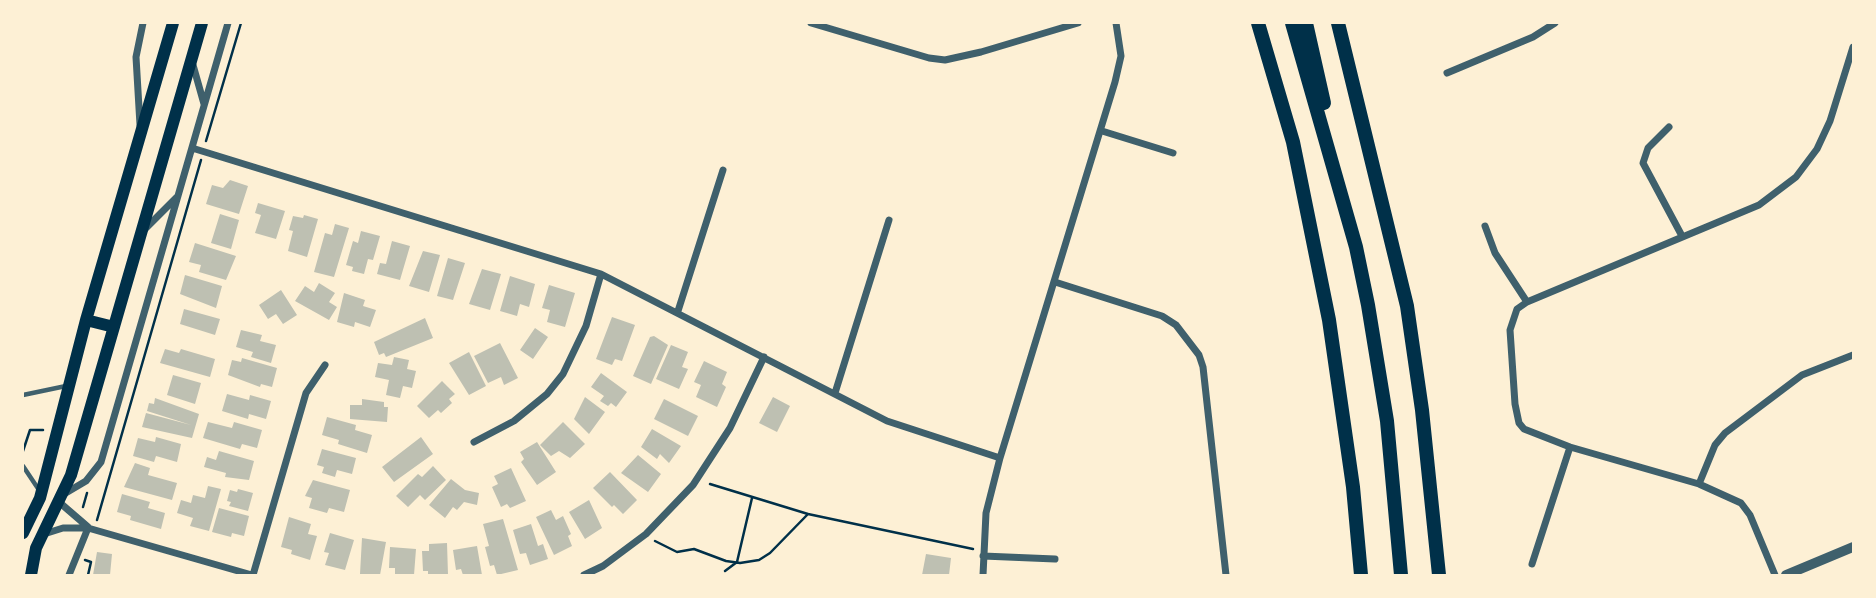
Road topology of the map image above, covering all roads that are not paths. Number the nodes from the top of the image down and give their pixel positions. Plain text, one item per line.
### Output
1 (144, 23) edge
2 (173, 23) edge
3 (202, 23) edge
4 (229, 23) edge
5 (811, 23) edge
6 (1078, 23) edge
7 (1116, 23) edge
8 (1258, 23) edge
9 (1292, 23) edge
10 (1306, 23) edge
11 (1338, 23) edge
12 (1555, 23) edge
13 (828, 25) edge
14 (1853, 47) edge
15 (191, 61) junction
16 (1447, 72) dead end
17 (205, 105) junction
18 (1669, 127) dead end
19 (1102, 131) junction
20 (141, 133) junction
21 (192, 148) junction
22 (1173, 153) dead end
23 (723, 170) dead end
24 (178, 197) junction
25 (889, 220) dead end
26 (1485, 226) dead end
27 (140, 234) junction
28 (1682, 236) junction
29 (1356, 247) junction
30 (601, 274) junction
31 (1055, 282) junction
32 (1527, 302) junction
33 (678, 312) junction
34 (86, 320) junction
35 (114, 327) junction
36 (1853, 355) edge
37 (764, 357) junction
38 (325, 365) dead end
39 (69, 386) junction
40 (835, 393) junction
41 (23, 396) edge
42 (474, 442) dead end
43 (1570, 447) junction
44 (1000, 458) junction
45 (23, 466) edge
46 (1699, 484) junction
47 (40, 498) junction
48 (62, 498) junction
49 (91, 529) junction
50 (23, 533) edge
51 (42, 535) junction
52 (1853, 547) edge
53 (983, 553) junction
54 (1055, 559) dead end
55 (1532, 564) dead end
56 (31, 575) edge
57 (69, 575) edge
58 (253, 575) edge
59 (584, 575) edge
60 (983, 575) edge
61 (1226, 575) edge
62 (1361, 575) edge
63 (1401, 575) edge
64 (1439, 575) edge
65 (1774, 575) edge
66 (1786, 575) edge

1 - 20 street
2 - 20 main road
3 - 15 main road
4 - 17 street
5 - 13 street
6 - 13 street
7 - 19 street
8 - 62 highway
9 - 29 highway
10 - 29 highway
11 - 64 highway
12 - 16 street
14 - 28 street
15 - 17 street
15 - 27 main road
17 - 21 street
18 - 28 street
19 - 22 street
19 - 31 street
20 - 34 main road
21 - 24 street
21 - 30 street
23 - 33 street
24 - 27 street
24 - 48 street
25 - 40 street
26 - 32 street
27 - 35 main road
28 - 32 street
29 - 63 highway
30 - 33 street
30 - 42 street
31 - 44 street
31 - 61 street
32 - 43 street
33 - 37 street
34 - 35 main road
34 - 39 main road
35 - 48 main road
36 - 46 street
37 - 40 street
37 - 59 street
38 - 58 street
39 - 41 lane
39 - 47 main road
40 - 44 street
43 - 46 street
43 - 55 street
44 - 53 street
45 - 47 lane
46 - 65 street
47 - 50 main road
48 - 49 street
48 - 51 main road
49 - 51 street
49 - 57 street
49 - 58 street
51 - 56 main road
52 - 66 street
53 - 54 street
53 - 60 street

